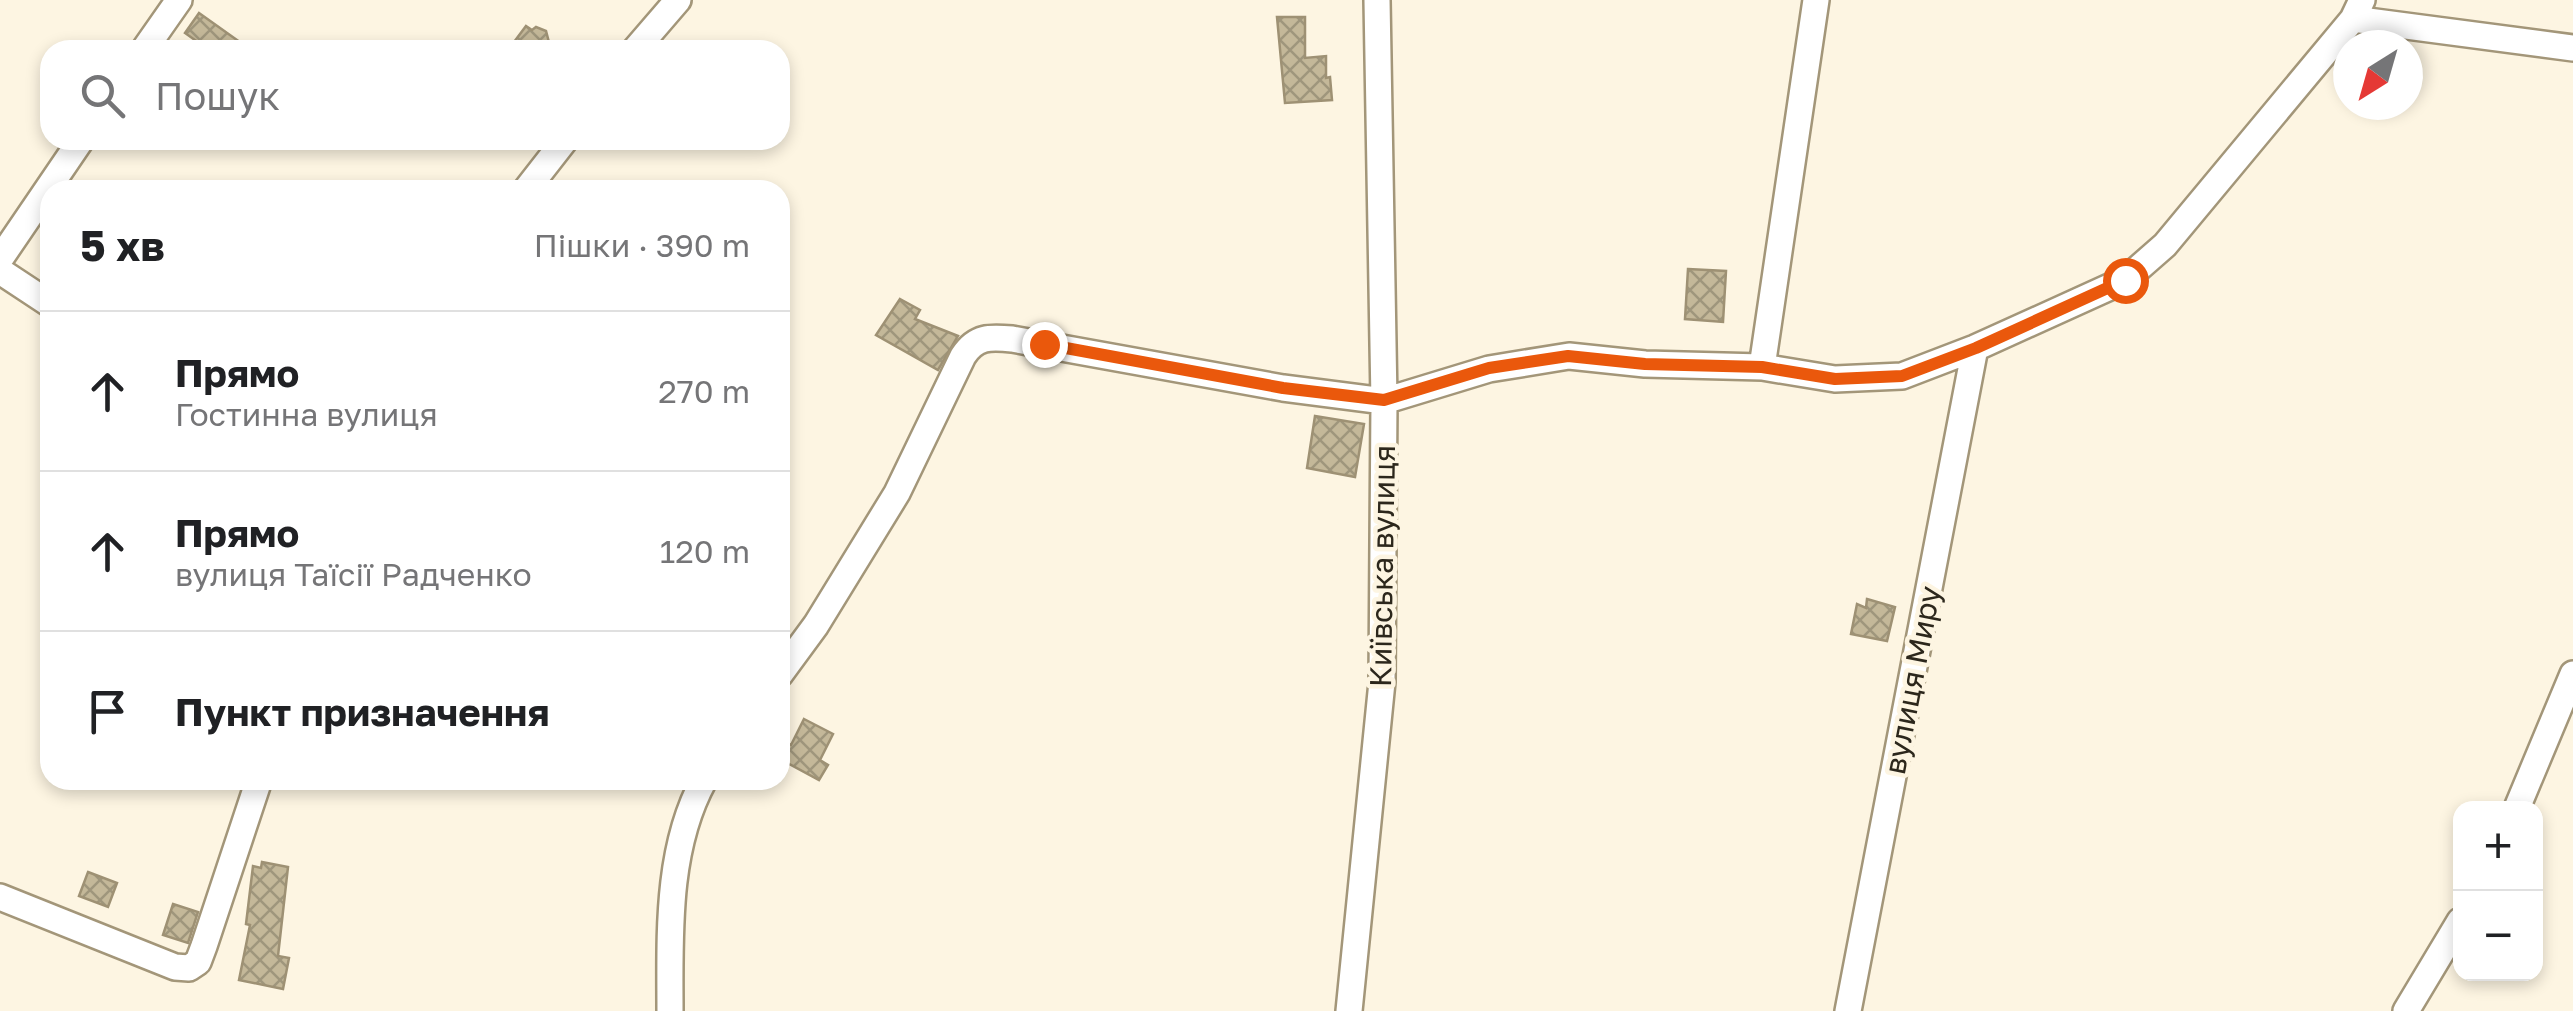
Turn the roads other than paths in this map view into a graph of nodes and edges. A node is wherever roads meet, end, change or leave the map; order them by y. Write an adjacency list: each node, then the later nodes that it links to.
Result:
1 (179, 0): 6 (street)
2 (678, 0): 7 (street)
3 (1377, 0): 19 (street, Київська вулиця)
4 (1816, 0): 18 (street)
5 (2358, 10): 8 (street); 17 (street)
6 (151, 40)
7 (644, 40)
8 (2573, 48)
9 (74, 150): 11 (street)
10 (557, 150): 12 (street)
11 (54, 180)
12 (534, 180)
13 (40, 200): 14 (street)
14 (0, 259)
15 (0, 271): 16 (street)
16 (40, 297)
17 (1976, 348): 18 (street); 29 (street, вулиця Миру)
18 (1762, 367): 19 (street)
19 (1384, 400): 20 (street); 28 (street, Київська вулиця)
20 (790, 652)
21 (2573, 674): 24 (street)
22 (256, 790): 25 (street)
23 (699, 790): 27 (street)
24 (2521, 801)
25 (0, 897)
26 (2453, 933): 30 (street)
27 (670, 1011)
28 (1349, 1011)
29 (1848, 1011)
30 (2406, 1011)

